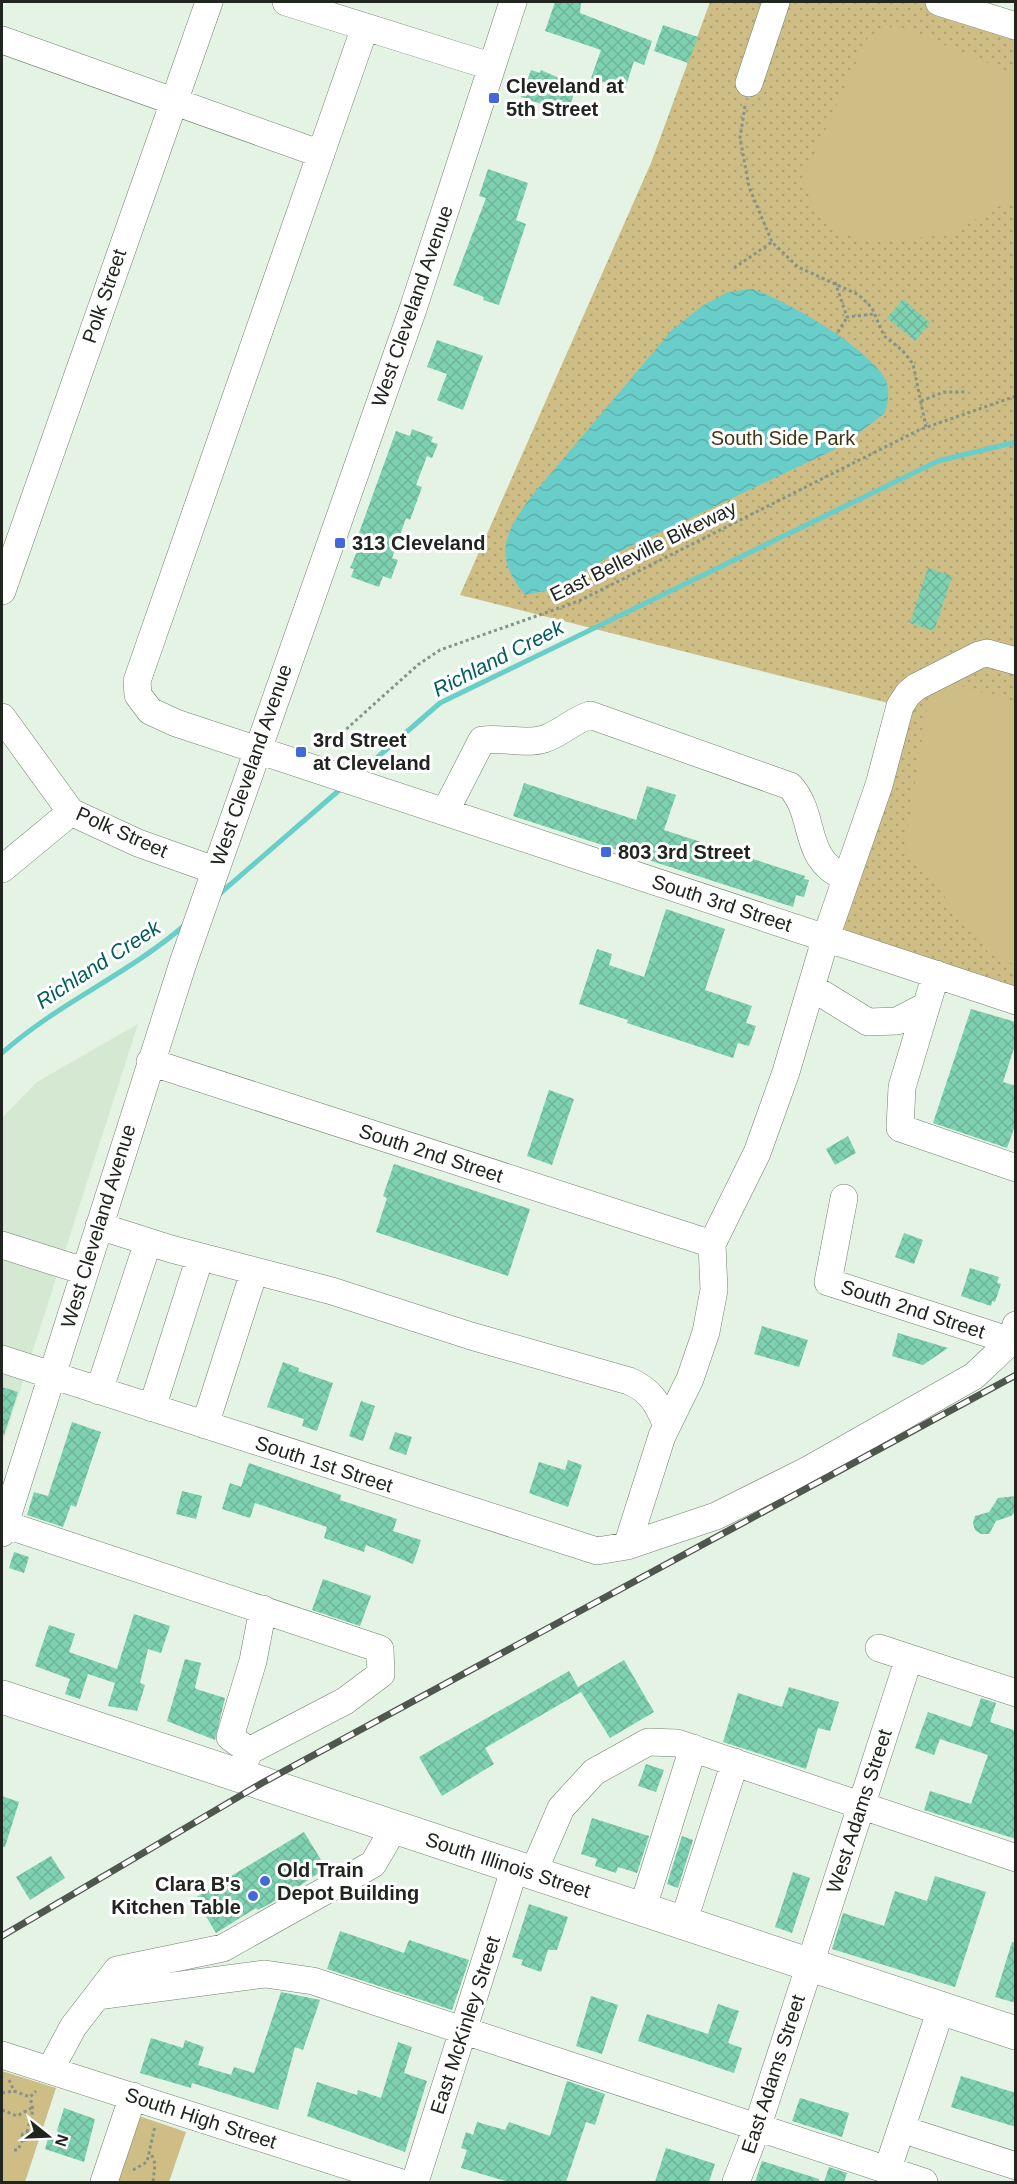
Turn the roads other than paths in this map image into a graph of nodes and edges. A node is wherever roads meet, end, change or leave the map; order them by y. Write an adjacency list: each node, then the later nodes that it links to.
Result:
1 (209, 2): 11 (street, Polk Street)
2 (286, 2): 6 (street)
3 (513, 2): 9 (street, West Cleveland Avenue)
4 (776, 2): 10 (street)
5 (939, 2): 7 (street)
6 (362, 17): 9 (street); 12 (street, South 3rd Street)
7 (1016, 26)
8 (2, 40): 11 (street)
9 (490, 66): 16 (street, West Cleveland Avenue)
10 (749, 83)
11 (173, 102): 12 (street); 13 (street, Polk Street)
12 (321, 154): 16 (street, South 3rd Street)
13 (2, 591)
14 (1016, 662): 21 (street)
15 (2, 717): 17 (street, Polk Street)
16 (256, 751): 18 (street, South 3rd Street); 20 (street, West Cleveland Avenue)
17 (71, 812): 19 (street); 20 (street, Polk Street)
18 (446, 812): 21 (street); 22 (street, South 3rd Street)
19 (2, 869)
20 (213, 874): 27 (street, West Cleveland Avenue)
21 (846, 878): 22 (street)
22 (826, 937): 23 (street, South 3rd Street); 24 (street)
23 (936, 974): 25 (street, South 3rd Street); 26 (street)
24 (811, 987): 26 (street); 32 (street)
25 (1016, 1001)
26 (924, 1007): 28 (street)
27 (150, 1062): 30 (street, West Cleveland Avenue); 32 (street, South 2nd Street)
28 (1016, 1168)
29 (844, 1198): 37 (street, South 2nd Street)
30 (99, 1226): 31 (street); 35 (street, West Cleveland Avenue)
31 (148, 1242): 34 (street); 40 (street)
32 (712, 1244): 43 (street)
33 (2, 1245): 35 (street)
34 (200, 1257): 36 (street); 41 (street)
35 (84, 1271): 39 (street, West Cleveland Avenue)
36 (254, 1272): 42 (street); 43 (street)
37 (1013, 1333): 45 (street)
38 (2, 1359): 39 (street, South 1st Street)
39 (52, 1376): 40 (street, South 1st Street); 44 (street, West Cleveland Avenue)
40 (99, 1391): 41 (street, South 1st Street)
41 (152, 1408): 42 (street, South 1st Street)
42 (205, 1425): 45 (street, South 1st Street)
43 (666, 1426): 45 (street)
44 (3, 1528): 46 (street)
45 (627, 1546)
46 (263, 1609): 53 (street); 53 (street)
47 (879, 1648): 48 (street)
48 (909, 1658): 49 (street); 54 (street, West Adams Street)
49 (1016, 1693)
50 (2, 1697): 53 (main road, South Illinois Street)
51 (693, 1748): 52 (street, East McKinley Street); 57 (street, East McKinley Street); 58 (street)
52 (735, 1762): 54 (street, East McKinley Street); 59 (street)
53 (244, 1764): 55 (main road, South Illinois Street)
54 (861, 1804): 56 (street, East McKinley Street); 60 (street, West Adams Street)
55 (394, 1828): 57 (main road, South Illinois Street); 61 (street)
56 (1016, 1858)
57 (524, 1870): 58 (main road, South Illinois Street); 63 (street, East McKinley Street)
58 (642, 1910): 59 (main road, South Illinois Street)
59 (683, 1923): 60 (main road, South Illinois Street)
60 (809, 1965): 62 (main road, South Illinois Street); 68 (street, East Adams Street)
61 (97, 1996): 63 (street); 66 (street)
62 (941, 2009): 64 (main road, South Illinois Street); 69 (street)
63 (462, 2031): 68 (street); 74 (street, East McKinley Street)
64 (1016, 2033)
65 (4, 2063): 66 (street, South High Street)
66 (45, 2078): 67 (street, South High Street)
67 (133, 2096): 72 (street); 73 (street, South High Street)
68 (757, 2128): 71 (street); 75 (street, East Adams Street)
69 (901, 2129): 70 (street); 71 (street)
70 (1016, 2166)
71 (887, 2170): 76 (street)
72 (114, 2179)
73 (399, 2182)
74 (415, 2182)
75 (736, 2182)
76 (924, 2182)

